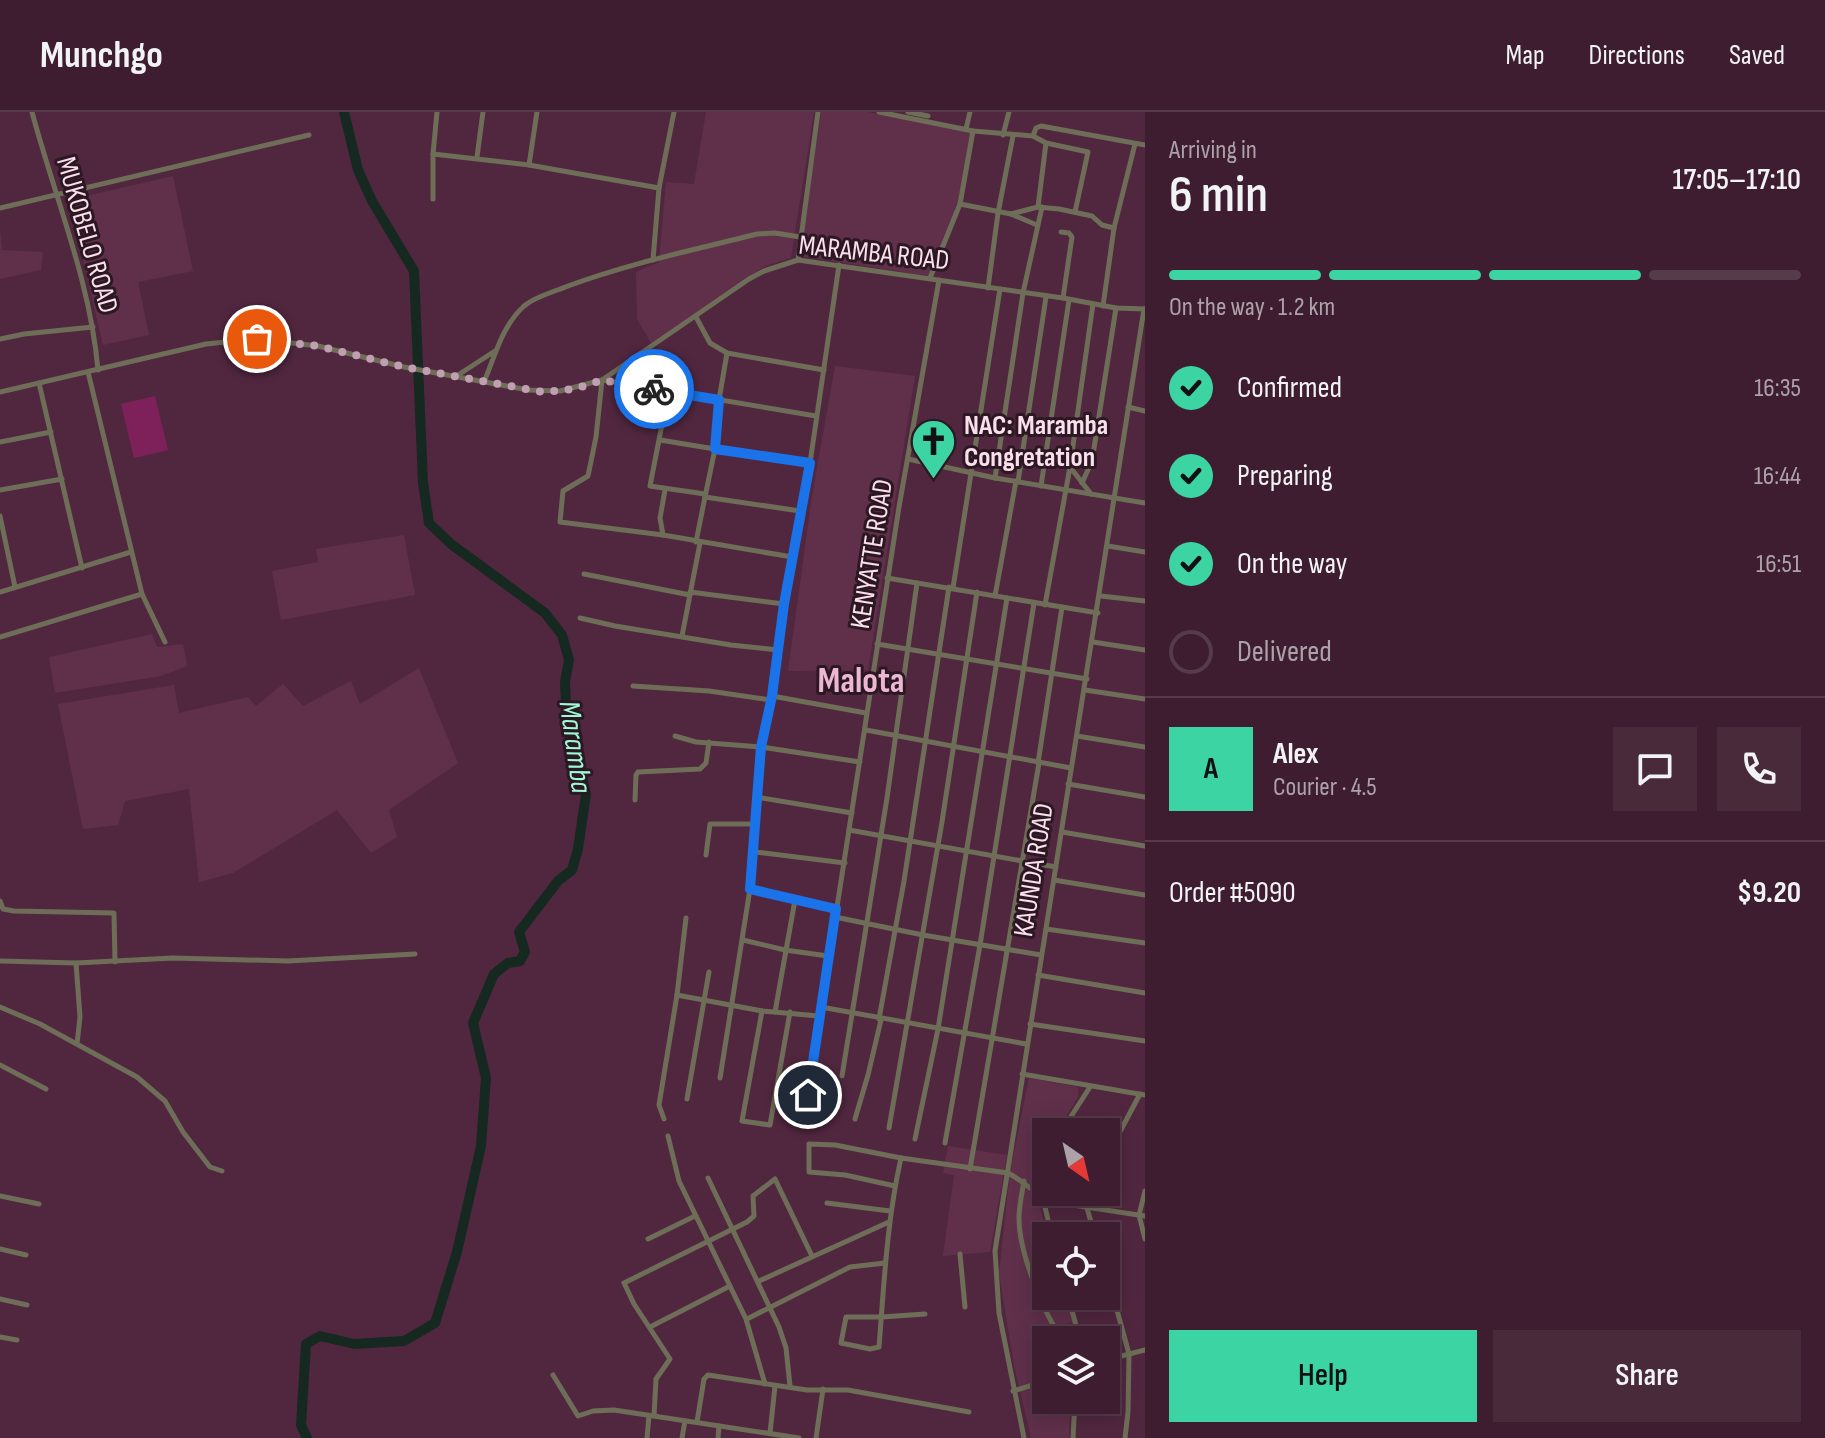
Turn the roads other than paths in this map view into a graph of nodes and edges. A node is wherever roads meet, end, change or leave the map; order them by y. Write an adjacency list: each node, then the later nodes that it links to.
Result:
1 (32, 112): 24 (street, MUKOBELO ROAD)
2 (437, 112): 20 (street)
3 (483, 112): 21 (street)
4 (537, 112): 22 (street)
5 (674, 112): 23 (street)
6 (818, 112): 35 (street)
7 (879, 112): 11 (street)
8 (908, 112): 11 (street)
9 (970, 112): 12 (street)
10 (1009, 112): 14 (street)
11 (928, 117): 12 (street)
12 (970, 130): 14 (street); 26 (street)
13 (309, 135): 24 (street)
14 (1003, 135): 15 (street)
15 (1013, 136): 16 (street); 30 (street)
16 (1033, 136): 17 (street); 18 (street)
17 (1046, 143): 27 (street); 29 (street)
18 (1135, 144): 19 (street); 33 (street)
19 (1145, 145)
20 (433, 154): 21 (street); 25 (street)
21 (477, 157): 22 (street)
22 (529, 165): 23 (street)
23 (659, 188): 36 (street)
24 (56, 195): 28 (street); 51 (street, MUKOBELO ROAD)
25 (433, 199)
26 (960, 204): 30 (street); 39 (street)
27 (1040, 207): 29 (street); 31 (street); 32 (street)
28 (0, 208)
29 (1075, 212): 33 (street)
30 (998, 213): 31 (street); 41 (street)
31 (1011, 214): 32 (street)
32 (1037, 225): 43 (street)
33 (1114, 228): 47 (street)
34 (1061, 232): 45 (street)
35 (800, 237): 36 (street); 37 (street)
36 (653, 260): 53 (street)
37 (798, 260): 38 (street, MARAMBA ROAD); 50 (street, MARAMBA ROAD)
38 (839, 265): 39 (street, MARAMBA ROAD); 58 (street)
39 (930, 279): 40 (street, MARAMBA ROAD)
40 (939, 280): 41 (street, MARAMBA ROAD); 74 (street, KENYATTE ROAD)
41 (988, 288): 42 (street, MARAMBA ROAD)
42 (1000, 289): 43 (street, MARAMBA ROAD); 77 (street)
43 (1023, 293): 44 (street, MARAMBA ROAD); 78 (street)
44 (1046, 297): 45 (street, MARAMBA ROAD); 80 (street)
45 (1066, 299): 46 (street, MARAMBA ROAD); 82 (street)
46 (1093, 304): 47 (street, MARAMBA ROAD); 76 (street)
47 (1103, 306): 48 (street, MARAMBA ROAD)
48 (1116, 308): 49 (street, MARAMBA ROAD); 81 (street)
49 (1145, 309): 55 (street, KAUNDA ROAD)
50 (696, 317): 54 (street); 61 (street, MARAMBA ROAD)
51 (93, 327): 52 (street); 57 (street, MUKOBELO ROAD)
52 (0, 339)
53 (495, 351): 60 (street); 62 (street)
54 (727, 353): 58 (street); 66 (street)
55 (1136, 359): 56 (street); 67 (street, KAUNDA ROAD)
56 (1145, 361)
57 (98, 370): 59 (street, MARAMBA ROAD); 60 (street, MARAMBA ROAD)
58 (824, 370): 69 (street)
59 (88, 372): 63 (street, MARAMBA ROAD); 95 (street)
60 (457, 376): 62 (street, MARAMBA ROAD)
61 (602, 380): 62 (street, MARAMBA ROAD); 64 (street); 92 (street)
62 (484, 382)
63 (39, 383): 65 (street, MARAMBA ROAD); 70 (street)
64 (671, 391): 66 (street); 71 (street)
65 (0, 392)
66 (719, 400): 69 (street); 73 (street)
67 (1128, 407): 68 (street); 88 (street, KAUNDA ROAD)
68 (1145, 411)
69 (816, 416): 75 (street)
70 (51, 432): 72 (street); 79 (street)
71 (660, 440): 73 (street); 84 (street)
72 (0, 442)
73 (715, 449): 75 (street); 87 (street)
74 (908, 459): 77 (street); 100 (street, KENYATTE ROAD)
75 (810, 463): 90 (street)
76 (1070, 467): 81 (street); 85 (street)
77 (971, 473): 78 (street); 103 (street)
78 (995, 478): 80 (street)
79 (62, 479): 83 (street); 98 (street)
80 (1017, 482): 82 (street); 108 (street)
81 (1082, 483): 86 (street)
82 (1041, 486): 85 (street)
83 (0, 490)
84 (665, 490): 87 (street); 92 (street)
85 (1065, 490): 86 (street); 114 (street)
86 (1092, 495): 88 (street)
87 (705, 496): 90 (street); 93 (street)
88 (1116, 497): 89 (street); 94 (street, KAUNDA ROAD)
89 (1145, 503)
90 (800, 511): 97 (street)
91 (0, 516): 102 (street)
92 (663, 535): 93 (street)
93 (698, 542): 97 (street); 106 (street)
94 (1108, 546): 96 (street); 109 (street, KAUNDA ROAD)
95 (131, 552): 98 (street); 107 (street)
96 (1145, 552)
97 (792, 557): 113 (street)
98 (82, 568): 102 (street)
99 (584, 574): 106 (street)
100 (887, 578): 101 (street); 122 (street, KENYATTE ROAD)
101 (917, 583): 103 (street); 124 (street)
102 (15, 587): 104 (street)
103 (951, 587): 105 (street); 126 (street)
104 (0, 592)
105 (977, 592): 108 (street); 127 (street)
106 (690, 593): 113 (street); 118 (street)
107 (142, 594): 119 (street); 120 (street)
108 (995, 596): 110 (street)
109 (1101, 596): 111 (street); 116 (street, KAUNDA ROAD)
110 (1007, 598): 112 (street); 128 (street)
111 (1145, 601)
112 (1034, 603): 114 (street); 129 (street)
113 (784, 604): 123 (street)
114 (1045, 605): 115 (street)
115 (1062, 607): 116 (street); 130 (street)
116 (1098, 613): 121 (street, KAUNDA ROAD)
117 (580, 618): 118 (street)
118 (682, 636): 123 (street)
119 (0, 637)
120 (165, 642)
121 (1093, 642): 125 (street); 131 (street, KAUNDA ROAD)
122 (877, 644): 124 (street); 136 (street, KENYATTE ROAD)
123 (778, 650): 134 (street)
124 (909, 650): 126 (street); 138 (street)
125 (1145, 650)
126 (938, 654): 127 (street); 142 (street)
127 (966, 659): 128 (street); 144 (street)
128 (995, 665): 129 (street); 146 (street)
129 (1023, 669): 130 (street); 147 (street)
130 (1052, 673): 131 (street); 149 (street)
131 (1087, 679): 133 (street, KAUNDA ROAD)
132 (633, 686): 134 (street)
133 (1085, 690): 135 (street); 140 (street, KAUNDA ROAD)
134 (772, 698): 136 (street); 143 (street)
135 (1145, 699)
136 (866, 713): 137 (street, KENYATTE ROAD)
137 (866, 730): 138 (street); 148 (street, KENYATTE ROAD)
138 (896, 735): 142 (street); 159 (street)
139 (675, 736): 141 (street)
140 (1077, 736): 145 (street); 150 (street, KAUNDA ROAD)
141 (709, 742): 143 (street); 154 (street)
142 (924, 742): 144 (street); 160 (street)
143 (761, 747): 148 (street); 152 (street)
144 (952, 747): 146 (street); 161 (street)
145 (1145, 747)
146 (980, 752): 147 (street); 164 (street)
147 (1009, 757): 149 (street); 166 (street)
148 (860, 762): 155 (street, KENYATTE ROAD)
149 (1038, 763): 150 (street); 167 (street)
150 (1071, 768): 151 (street, KAUNDA ROAD)
151 (1068, 784): 153 (street); 158 (street, KAUNDA ROAD)
152 (756, 797): 155 (street); 156 (street)
153 (1145, 797)
154 (635, 800)
155 (852, 813): 157 (street, KENYATTE ROAD)
156 (754, 824): 163 (street); 165 (street)
157 (849, 830): 159 (street); 168 (street, KENYATTE ROAD)
158 (1062, 832): 162 (street); 169 (street, KAUNDA ROAD)
159 (881, 835): 160 (street); 178 (street)
160 (910, 840): 161 (street); 179 (street)
161 (938, 846): 164 (street); 181 (street)
162 (1145, 846)
163 (754, 852): 168 (street); 171 (street)
164 (965, 852): 166 (street); 182 (street)
165 (706, 855)
166 (994, 857): 167 (street); 185 (street)
167 (1022, 861): 169 (street); 187 (street)
168 (845, 863): 175 (street, KENYATTE ROAD)
169 (1056, 867): 170 (street, KAUNDA ROAD)
170 (1054, 880): 172 (street); 180 (street, KAUNDA ROAD)
171 (750, 889): 173 (street); 183 (street)
172 (1145, 895)
173 (795, 900): 175 (street); 186 (street)
174 (0, 901): 192 (street)
175 (836, 909): 176 (street, KENYATTE ROAD)
176 (835, 917): 178 (street); 190 (street, KENYATTE ROAD)
177 (686, 918): 197 (street)
178 (868, 923): 179 (street); 205 (street)
179 (895, 929): 181 (street); 207 (street)
180 (1046, 929): 184 (street); 189 (street, KAUNDA ROAD)
181 (923, 935): 182 (street); 208 (street)
182 (950, 939): 185 (street); 210 (street)
183 (743, 940): 186 (street); 199 (street)
184 (1145, 943)
185 (980, 945): 187 (street); 211 (street)
186 (785, 950): 190 (street); 203 (street)
187 (1008, 950): 189 (street); 212 (street)
188 (415, 954): 192 (street)
189 (1041, 955): 195 (street, KAUNDA ROAD)
190 (828, 956): 201 (street, KENYATTE ROAD)
191 (0, 961): 193 (street)
192 (115, 962): 193 (street)
193 (76, 963): 214 (street)
194 (709, 972): 198 (street)
195 (1038, 975): 196 (street); 209 (street, KAUNDA ROAD)
196 (1145, 993)
197 (677, 995): 198 (street); 225 (street)
198 (705, 1000): 199 (street); 223 (street)
199 (732, 1005): 202 (street); 219 (street)
200 (0, 1007): 214 (street)
201 (821, 1007): 205 (street); 206 (street, KENYATTE ROAD)
202 (762, 1011): 203 (street); 204 (street)
203 (775, 1012): 204 (street)
204 (790, 1012): 206 (street)
205 (852, 1013): 207 (street); 218 (street)
206 (819, 1016): 227 (street, KENYATTE ROAD)
207 (880, 1019): 208 (street); 226 (street)
208 (908, 1023): 210 (street); 228 (street)
209 (1030, 1024): 213 (street); 215 (street, KAUNDA ROAD)
210 (938, 1029): 211 (street); 231 (street)
211 (965, 1034): 212 (street); 232 (street)
212 (993, 1039): 215 (street); 234 (street)
213 (1145, 1041)
214 (77, 1044): 235 (street)
215 (1026, 1044): 217 (street, KAUNDA ROAD)
216 (0, 1065): 221 (street)
217 (1022, 1074): 220 (street); 236 (street, KAUNDA ROAD)
218 (842, 1076)
219 (720, 1078)
220 (1090, 1087): 222 (street); 224 (street)
221 (46, 1089)
222 (1143, 1094): 229 (street)
223 (687, 1099)
224 (1070, 1118)
225 (664, 1119)
226 (855, 1119)
227 (804, 1120)
228 (889, 1128)
229 (1120, 1134)
230 (668, 1136): 249 (street)
231 (915, 1139)
232 (945, 1143)
233 (901, 1158): 234 (street); 239 (street); 239 (street)
234 (970, 1169): 236 (street)
235 (222, 1171)
236 (1008, 1173): 238 (street); 284 (street, KAUNDA ROAD)
237 (708, 1178): 252 (street)
238 (1024, 1181): 240 (street); 271 (street)
239 (895, 1186): 247 (street)
240 (1032, 1188)
241 (1145, 1191): 248 (street)
242 (0, 1196): 244 (street)
243 (827, 1203): 247 (street)
244 (39, 1204)
245 (1077, 1206): 246 (street)
246 (1087, 1208): 248 (street); 251 (street)
247 (890, 1211): 250 (street)
248 (1142, 1215): 254 (street)
249 (695, 1216): 253 (street); 255 (street)
250 (889, 1222): 259 (street); 260 (street)
251 (1091, 1222)
252 (733, 1229): 255 (street); 259 (street); 261 (street)
253 (648, 1239)
254 (1145, 1239)
255 (708, 1241): 262 (street); 272 (street)
256 (0, 1249): 258 (street)
257 (960, 1254): 266 (street)
258 (26, 1255)
259 (812, 1256): 261 (street)
260 (885, 1263): 265 (street); 269 (street)
261 (759, 1281): 265 (street)
262 (730, 1286): 270 (street); 272 (street)
263 (0, 1299): 264 (street)
264 (27, 1305)
265 (771, 1307): 270 (street); 282 (street)
266 (965, 1307)
267 (1117, 1310): 276 (street)
268 (925, 1314): 269 (street)
269 (882, 1317): 269 (street)
270 (746, 1319): 279 (street)
271 (1053, 1326)
272 (650, 1327): 287 (street)
273 (0, 1337): 274 (street)
274 (17, 1340)
275 (1145, 1350): 276 (street)
276 (1129, 1354): 277 (street); 302 (street)
277 (1120, 1356)
278 (553, 1375): 287 (street)
279 (765, 1384): 281 (street); 289 (street)
280 (1032, 1385): 284 (street)
281 (775, 1386): 282 (street); 292 (street)
282 (790, 1386): 283 (street)
283 (823, 1389): 285 (street); 299 (street)
284 (1013, 1391): 300 (street, KAUNDA ROAD)
285 (969, 1412)
286 (1074, 1414): 301 (street)
287 (652, 1416): 288 (street); 294 (street)
288 (685, 1421): 289 (street); 295 (street)
289 (697, 1422): 290 (street)
290 (719, 1426): 291 (street); 296 (street)
291 (752, 1430): 292 (street); 297 (street)
292 (770, 1433): 293 (street)
293 (788, 1437): 298 (street)
294 (647, 1438)
295 (682, 1438)
296 (718, 1438)
297 (751, 1438)
298 (799, 1438)
299 (816, 1438)
300 (1024, 1438)
301 (1073, 1438)
302 (1125, 1438)

